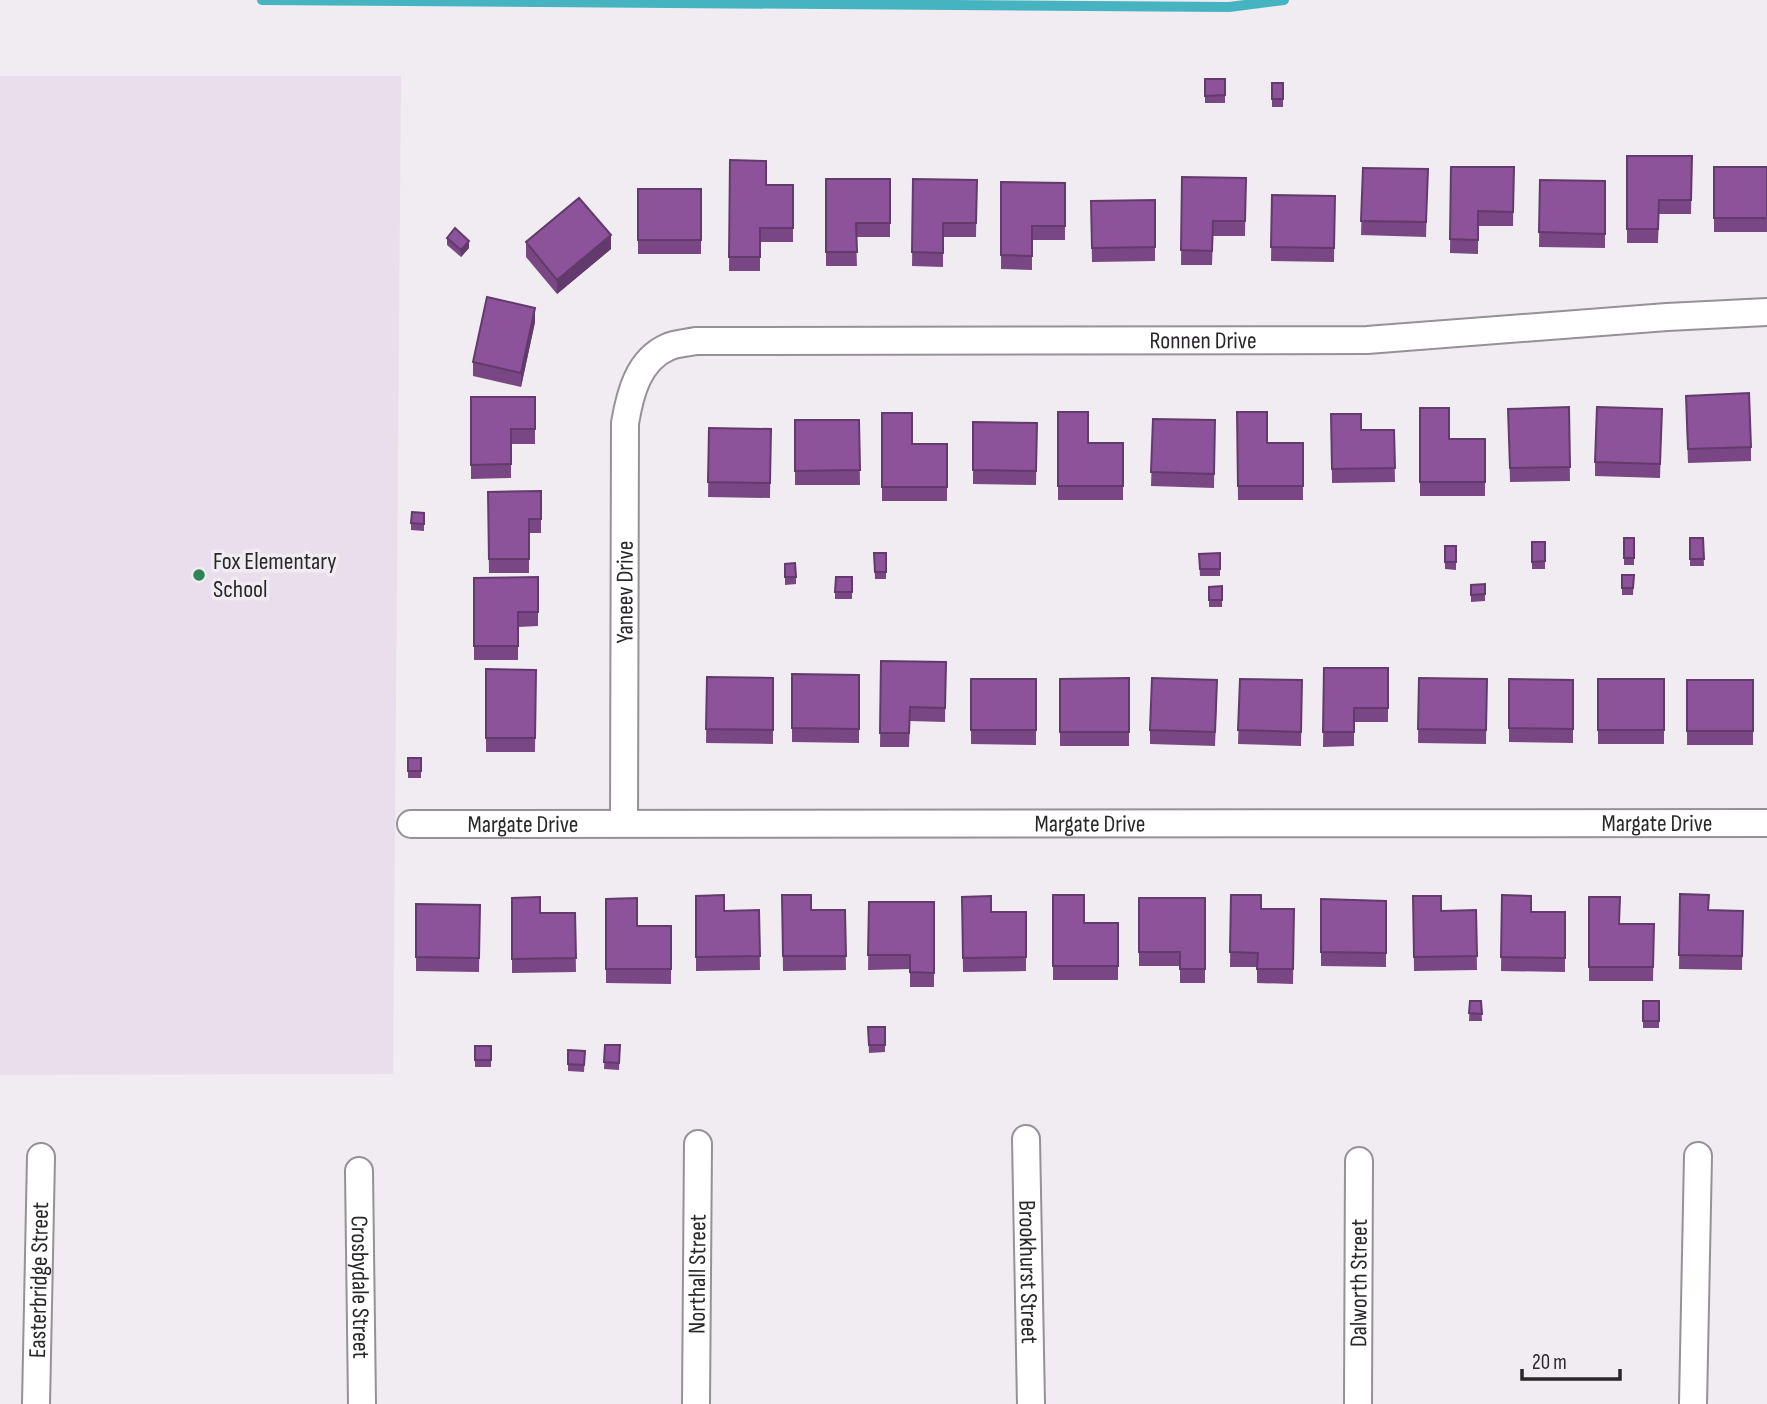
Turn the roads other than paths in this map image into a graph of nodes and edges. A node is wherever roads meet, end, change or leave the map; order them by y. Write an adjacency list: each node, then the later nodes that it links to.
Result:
1 (1767, 312): 2 (street, Ronnen Drive)
2 (645, 364): 3 (street, Yaneev Drive)
3 (624, 823): 4 (street, Margate Drive); 5 (street, Margate Drive)
4 (1767, 823)
5 (411, 824)
6 (1026, 1139): 15 (street, Brookhurst Street)
7 (698, 1144): 14 (street, Northall Street)
8 (1698, 1156): 17 (street)
9 (41, 1157): 12 (street, Easterbridge Street)
10 (1359, 1161): 16 (street, Dalworth Street)
11 (359, 1171): 13 (street, Crosbydale Street)
12 (36, 1404)
13 (362, 1404)
14 (696, 1404)
15 (1031, 1404)
16 (1358, 1404)
17 (1693, 1404)

